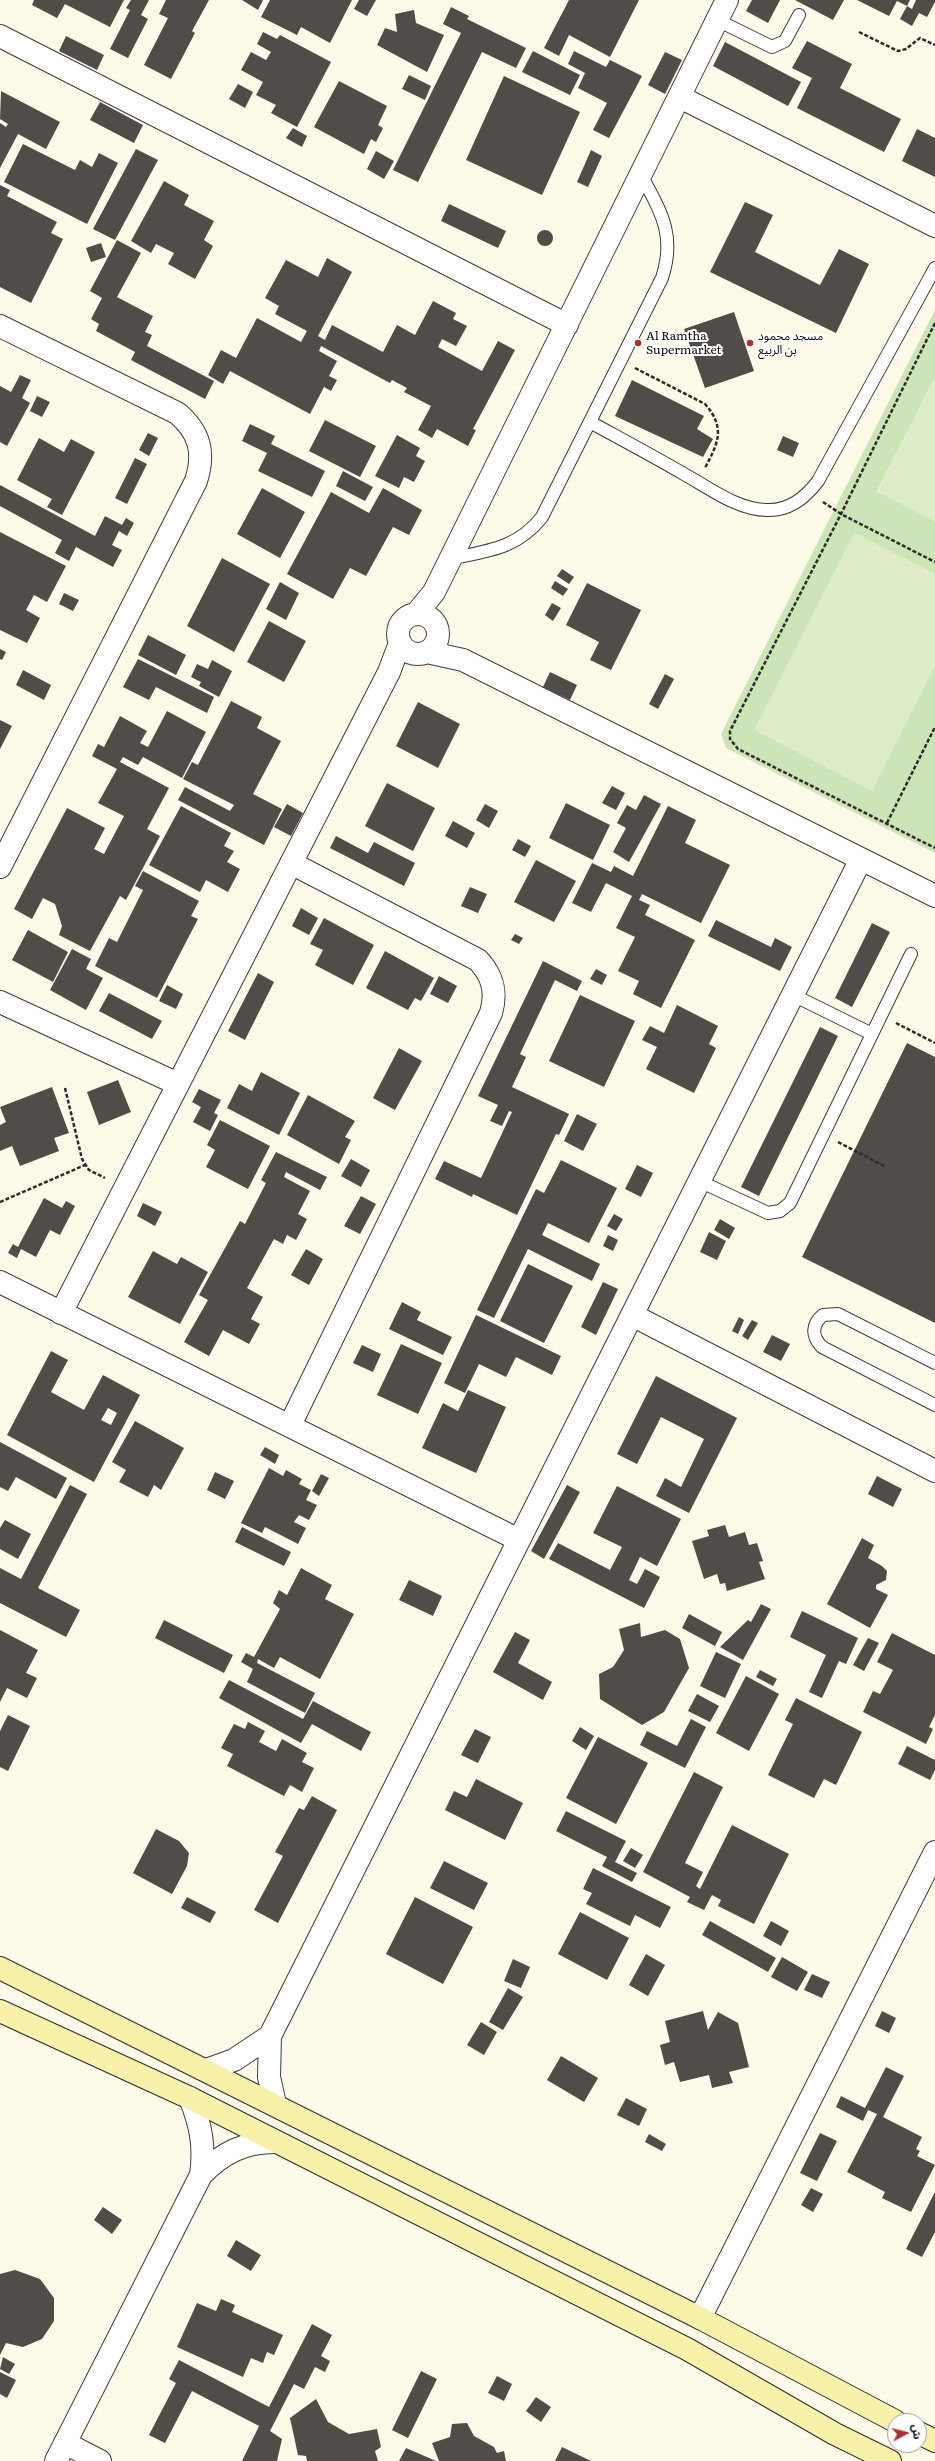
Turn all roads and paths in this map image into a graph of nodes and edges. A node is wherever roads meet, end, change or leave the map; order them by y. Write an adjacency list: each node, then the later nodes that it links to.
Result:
1 (727, 0): 3 (street)
2 (800, 15): 3 (lane)
3 (717, 20): 7 (street)
4 (858, 32): 6 (path)
5 (0, 36): 12 (street)
6 (935, 45)
7 (680, 97): 8 (street); 9 (street)
8 (641, 175): 12 (street); 14 (lane)
9 (935, 226)
10 (935, 268): 17 (lane)
11 (935, 323): 18 (path)
12 (567, 324): 19 (street)
13 (0, 326): 27 (street)
14 (620, 361): 15 (lane); 16 (path)
15 (590, 422): 16 (lane); 19 (lane)
16 (697, 481): 17 (lane)
17 (809, 493): 18 (path)
18 (841, 514): 20 (path); 23 (path)
19 (449, 559): 21 (street)
20 (935, 562)
21 (421, 636): 25 (street); 26 (street)
22 (935, 727): 23 (path)
23 (887, 823): 24 (path)
24 (935, 848)
25 (861, 859): 28 (street); 30 (street)
26 (291, 863): 35 (street); 48 (street)
27 (0, 867)
28 (935, 896)
29 (911, 954): 32 (lane)
30 (793, 995): 33 (lane); 40 (street)
31 (0, 1002): 35 (street)
32 (881, 1015): 33 (lane); 34 (path)
33 (872, 1034): 37 (lane)
34 (935, 1043)
35 (178, 1084): 41 (street)
36 (65, 1088): 38 (path)
37 (823, 1134): 39 (path); 40 (lane)
38 (84, 1165): 41 (path); 42 (path)
39 (884, 1166)
40 (699, 1181): 45 (street)
41 (126, 1188): 44 (street)
42 (0, 1202)
43 (0, 1282): 44 (street)
44 (61, 1313): 48 (street)
45 (632, 1315): 49 (street); 50 (street)
46 (935, 1363): 47 (lane)
47 (935, 1405)
48 (290, 1425): 50 (street)
49 (935, 1471)
50 (519, 1540): 54 (street)
51 (935, 1852): 60 (street)
52 (0, 1968): 55 (main road)
53 (0, 2011): 56 (main road)
54 (270, 2036): 55 (street); 57 (street)
55 (206, 2070): 57 (main road)
56 (190, 2098): 58 (main road); 59 (street)
57 (275, 2104): 60 (main road)
58 (275, 2142): 59 (street); 64 (main road)
59 (201, 2175): 62 (street)
60 (700, 2318): 61 (main road)
61 (887, 2417)
62 (61, 2452): 63 (street)
63 (100, 2461)
64 (890, 2461)

